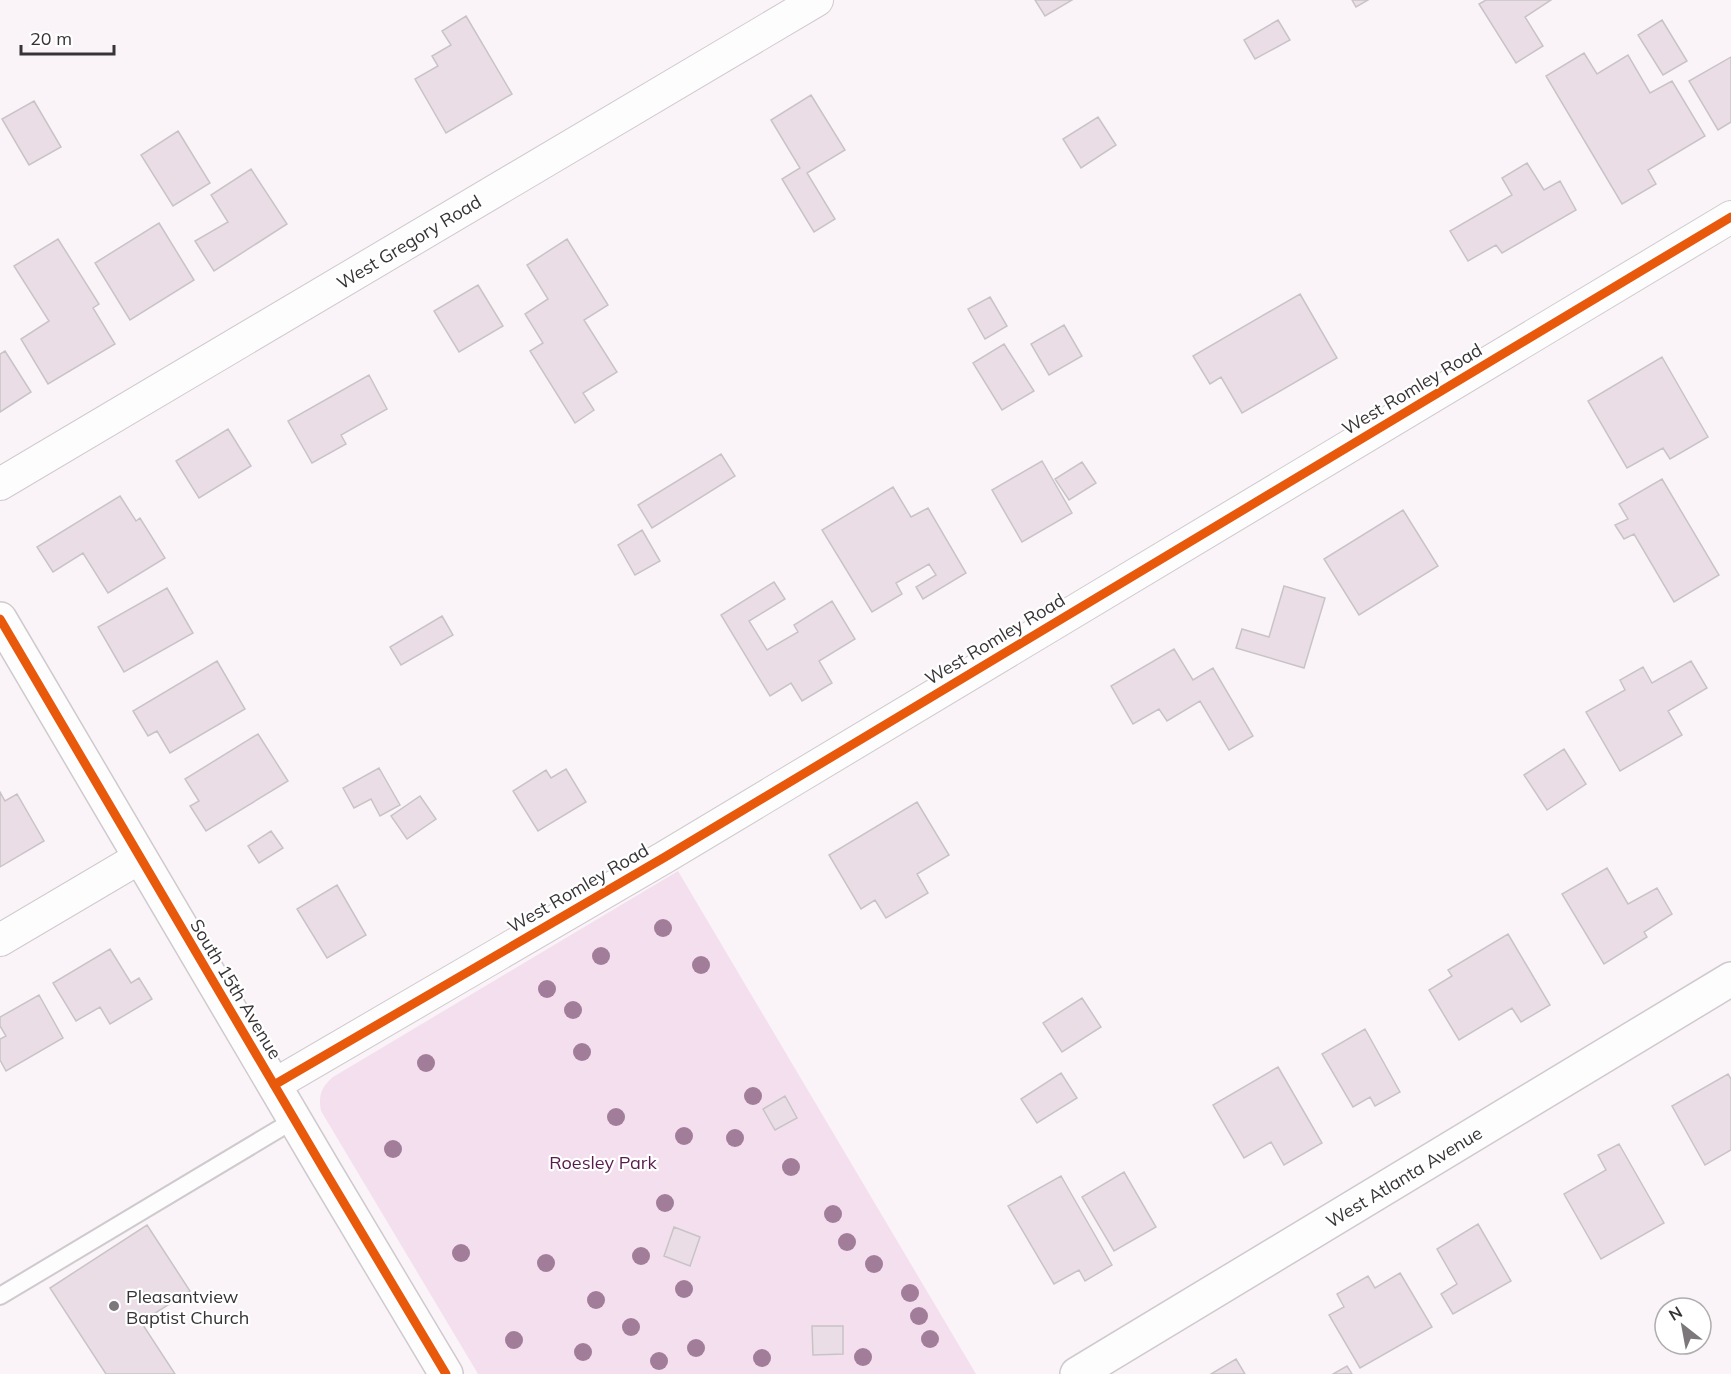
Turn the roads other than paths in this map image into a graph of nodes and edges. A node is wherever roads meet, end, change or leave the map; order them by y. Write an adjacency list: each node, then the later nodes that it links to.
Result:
1 (817, 0): 3 (street, West Gregory Road)
2 (1731, 217): 8 (street, West Romley Road)
3 (0, 484)
4 (0, 619): 5 (street, South 15th Avenue)
5 (139, 858): 6 (street); 8 (street, South 15th Avenue)
6 (0, 940)
7 (1731, 979): 12 (street, West Atlanta Avenue)
8 (274, 1085): 9 (street, South 15th Avenue)
9 (294, 1120): 10 (lane); 11 (street, South 15th Avenue)
10 (0, 1296)
11 (446, 1374)
12 (1077, 1374)

